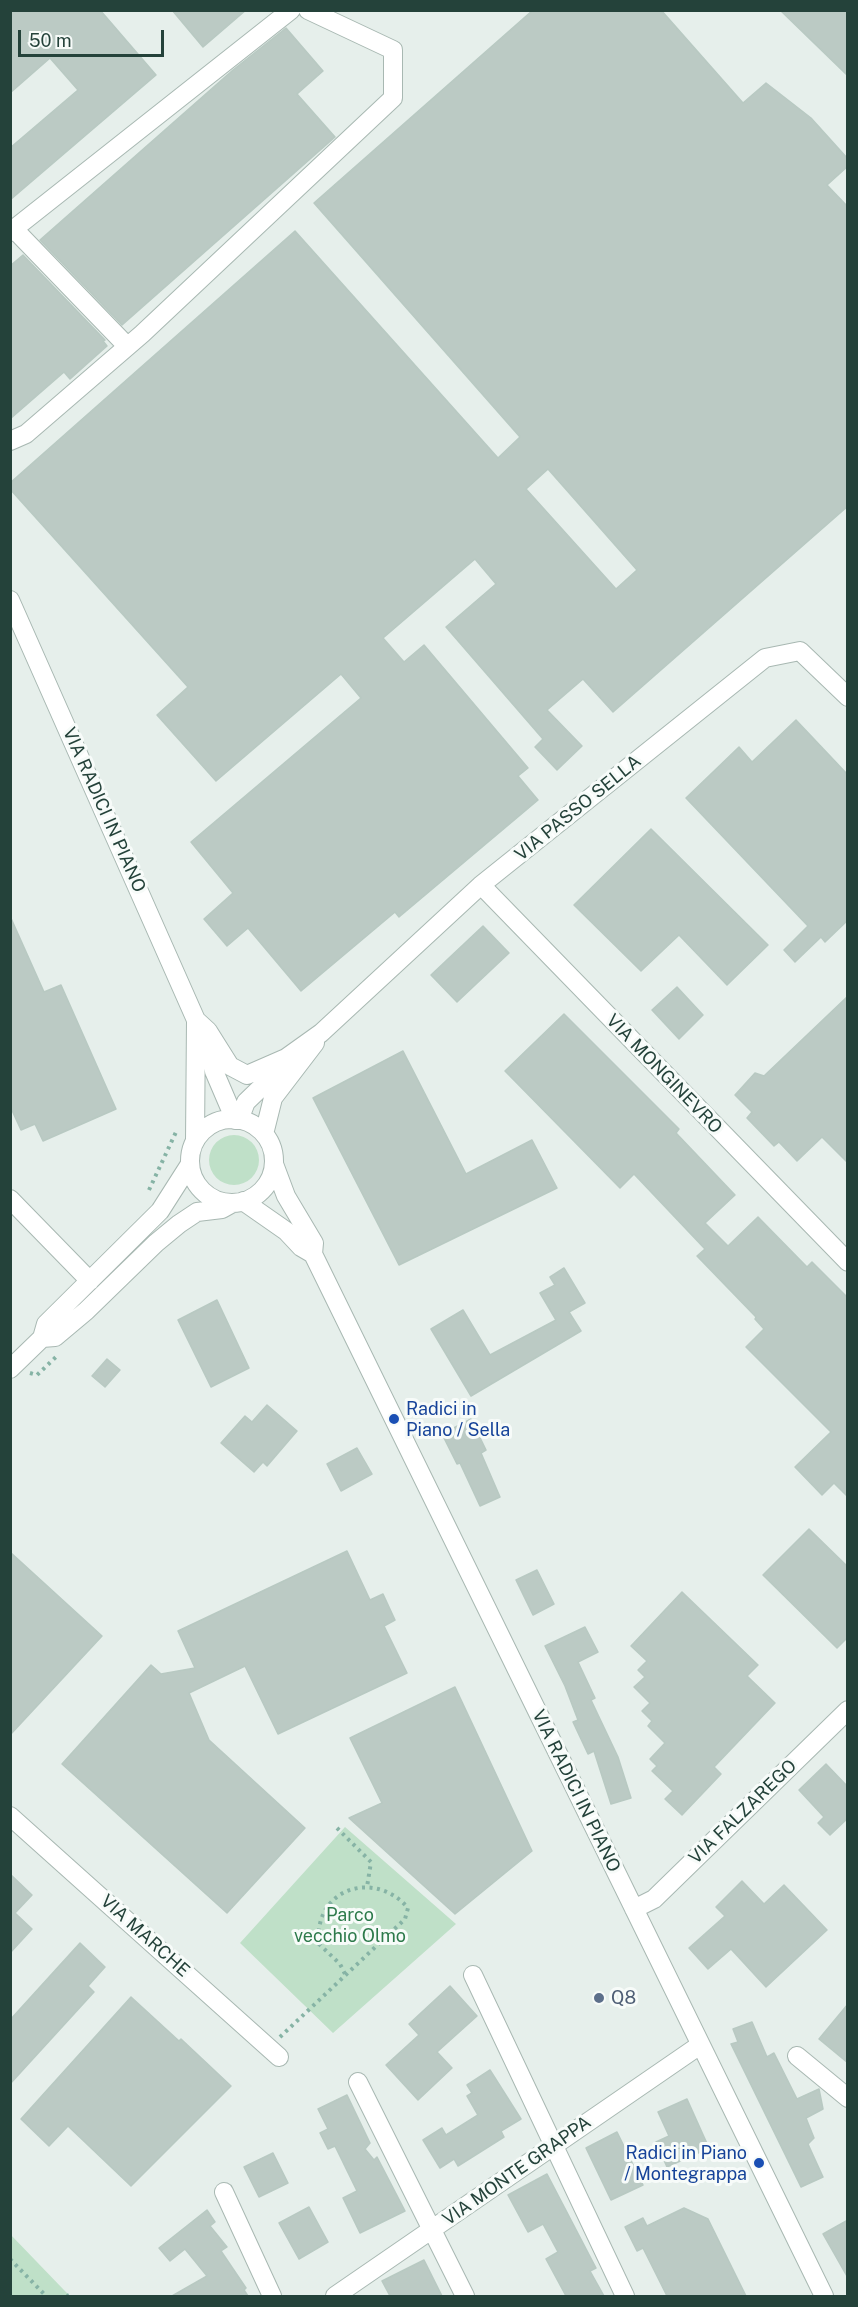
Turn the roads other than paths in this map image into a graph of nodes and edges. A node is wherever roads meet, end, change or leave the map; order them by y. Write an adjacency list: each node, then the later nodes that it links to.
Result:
1 (291, 10): 3 (street)
2 (308, 10): 4 (street)
3 (12, 230): 4 (street)
4 (127, 346): 5 (street)
5 (10, 441)
6 (10, 600): 9 (street, VIA RADICI IN PIANO)
7 (848, 697): 8 (street, VIA PASSO SELLA)
8 (481, 885): 10 (street, VIA PASSO SELLA); 20 (street, VIA MONGINEVRO)
9 (202, 1026): 11 (street, VIA PASSO SELLA); 12 (street); 14 (street)
10 (321, 1033): 11 (street, VIA PASSO SELLA); 13 (street, VIA PASSO SELLA)
11 (286, 1058): 12 (street, VIA PASSO SELLA)
12 (237, 1120): 13 (street); 14 (street)
13 (264, 1134): 16 (street)
14 (195, 1141): 15 (street)
15 (190, 1164): 18 (street); 21 (street)
16 (274, 1164): 18 (street); 19 (street, VIA RADICI IN PIANO)
17 (10, 1199): 21 (street)
18 (238, 1202): 19 (street); 22 (street)
19 (313, 1254): 26 (street, VIA RADICI IN PIANO)
20 (848, 1262)
21 (90, 1281): 22 (street)
22 (42, 1338): 23 (street)
23 (10, 1369)
24 (848, 1710): 26 (street, VIA FALZAREGO)
25 (10, 1816): 29 (street, VIA MARCHE)
26 (634, 1909): 28 (street, VIA RADICI IN PIANO)
27 (473, 1975): 33 (street)
28 (700, 2045): 33 (street, VIA MONTE GRAPPA); 40 (street, VIA RADICI IN PIANO)
29 (274, 2052)
30 (797, 2056): 32 (street)
31 (358, 2082): 35 (street)
32 (848, 2098)
33 (552, 2146): 35 (street, VIA MONTE GRAPPA); 39 (street)
34 (224, 2192): 36 (street)
35 (433, 2229): 37 (street, VIA MONTE GRAPPA); 38 (street)
36 (272, 2296)
37 (335, 2296)
38 (465, 2296)
39 (625, 2296)
40 (824, 2296)

